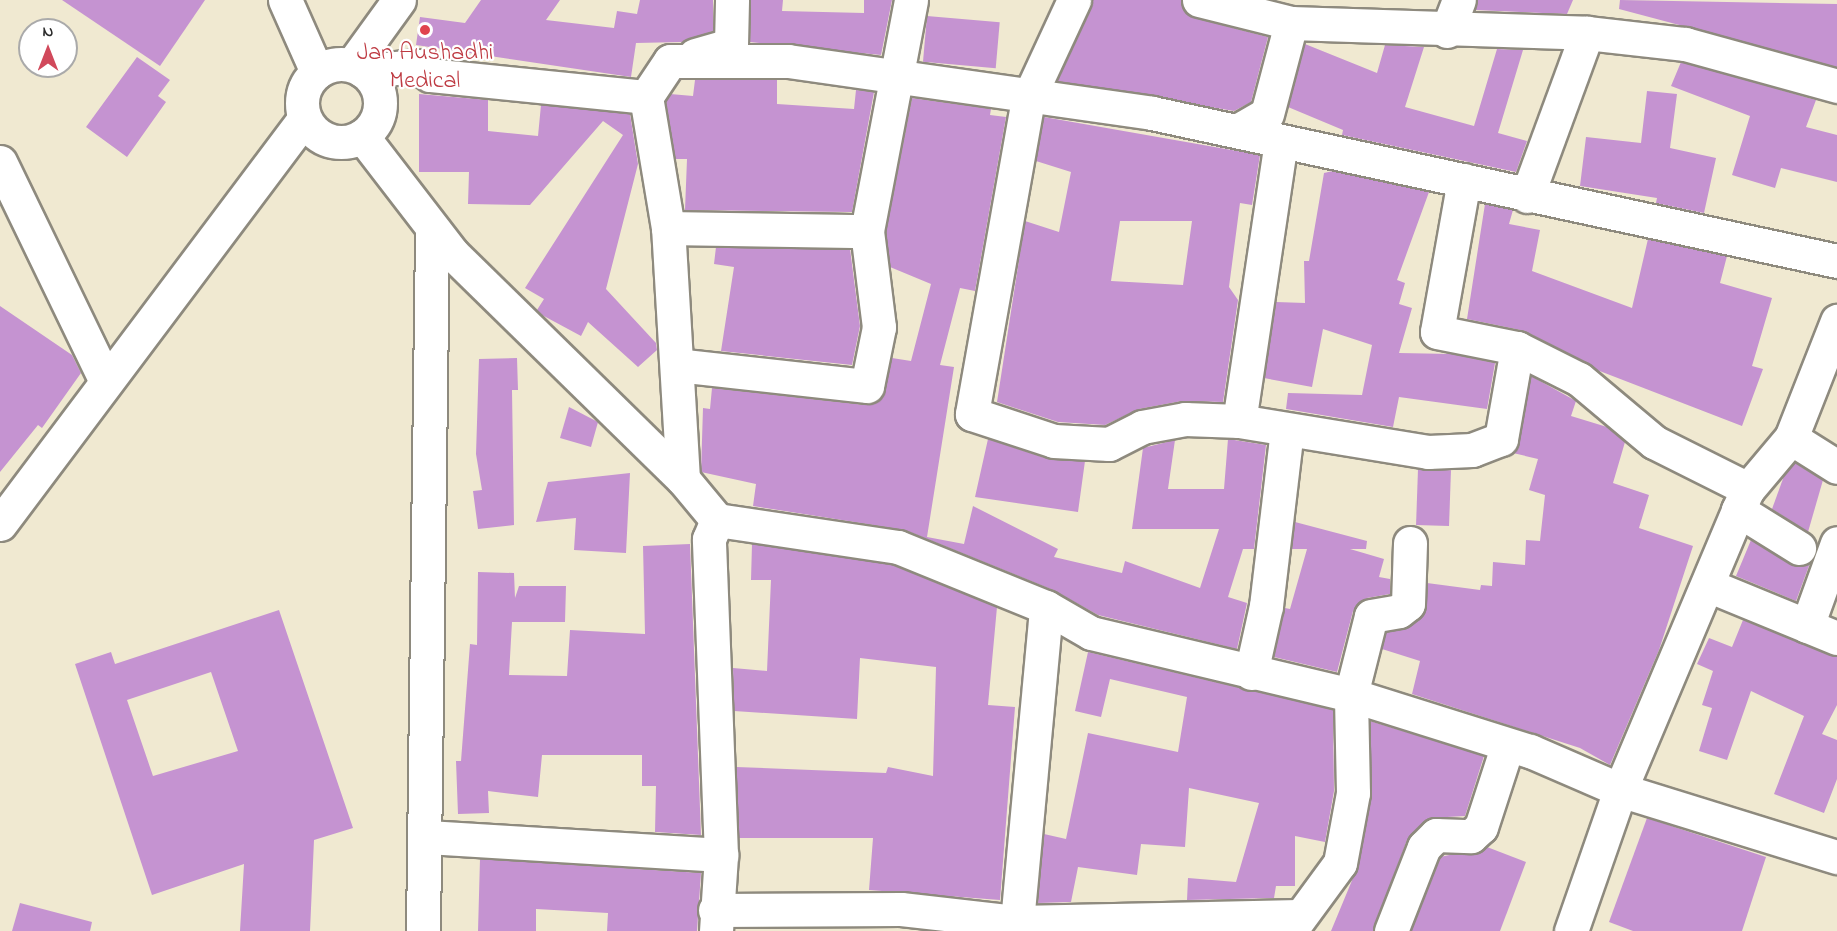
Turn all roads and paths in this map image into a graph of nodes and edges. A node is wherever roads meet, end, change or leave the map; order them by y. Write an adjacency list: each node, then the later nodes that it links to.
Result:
1 (285, 0): 13 (street)
2 (399, 0): 12 (street)
3 (732, 0): 11 (street)
4 (911, 0): 14 (street)
5 (1074, 0): 17 (street)
6 (1199, 0): 8 (street)
7 (1459, 0): 9 (street)
8 (1291, 23): 9 (street); 19 (street)
9 (1447, 31): 10 (street)
10 (1587, 33): 15 (street); 24 (street)
11 (670, 61): 14 (street); 16 (street)
12 (357, 68): 13 (street); 16 (street); 20 (street)
13 (316, 72): 18 (street)
14 (894, 79): 17 (street); 27 (street)
15 (1837, 86)
16 (646, 97): 25 (street)
17 (1028, 99): 19 (street); 33 (street)
18 (304, 119): 20 (street); 32 (street)
19 (1237, 131): 21 (street)
20 (362, 136): 26 (street)
21 (1281, 141): 23 (street); 33 (street)
22 (0, 162): 32 (street)
23 (1464, 180): 24 (street); 30 (street)
24 (1527, 196): 28 (street)
25 (668, 228): 27 (street); 31 (street)
26 (432, 231): 37 (street); 52 (street)
27 (867, 231): 31 (street)
28 (1837, 261)
29 (1837, 321): 35 (street)
30 (1517, 348): 34 (street); 38 (street)
31 (678, 364): 37 (street)
32 (106, 381): 40 (street)
33 (1239, 421): 34 (street)
34 (1287, 432): 48 (street)
35 (1791, 438): 36 (street); 38 (street)
36 (1837, 467)
37 (683, 479): 39 (street)
38 (1743, 500): 43 (street); 44 (street)
39 (717, 520): 45 (street); 53 (street)
40 (0, 524)
41 (1410, 543): 49 (street)
42 (1837, 543): 46 (street)
43 (1800, 548)
44 (1710, 586): 46 (street); 51 (street)
45 (1046, 607): 48 (street); 56 (street)
46 (1807, 626): 47 (street)
47 (1837, 638)
48 (1251, 673): 49 (street)
49 (1351, 695): 50 (street); 57 (street)
50 (1507, 747): 51 (street); 59 (street)
51 (1620, 790): 54 (street); 60 (street)
52 (427, 837): 53 (street); 58 (street)
53 (721, 855): 55 (street)
54 (1837, 857)
55 (715, 921): 56 (street)
56 (1017, 922): 57 (street)
57 (1295, 923)
58 (423, 931)
59 (1391, 931)
60 (1570, 931)

